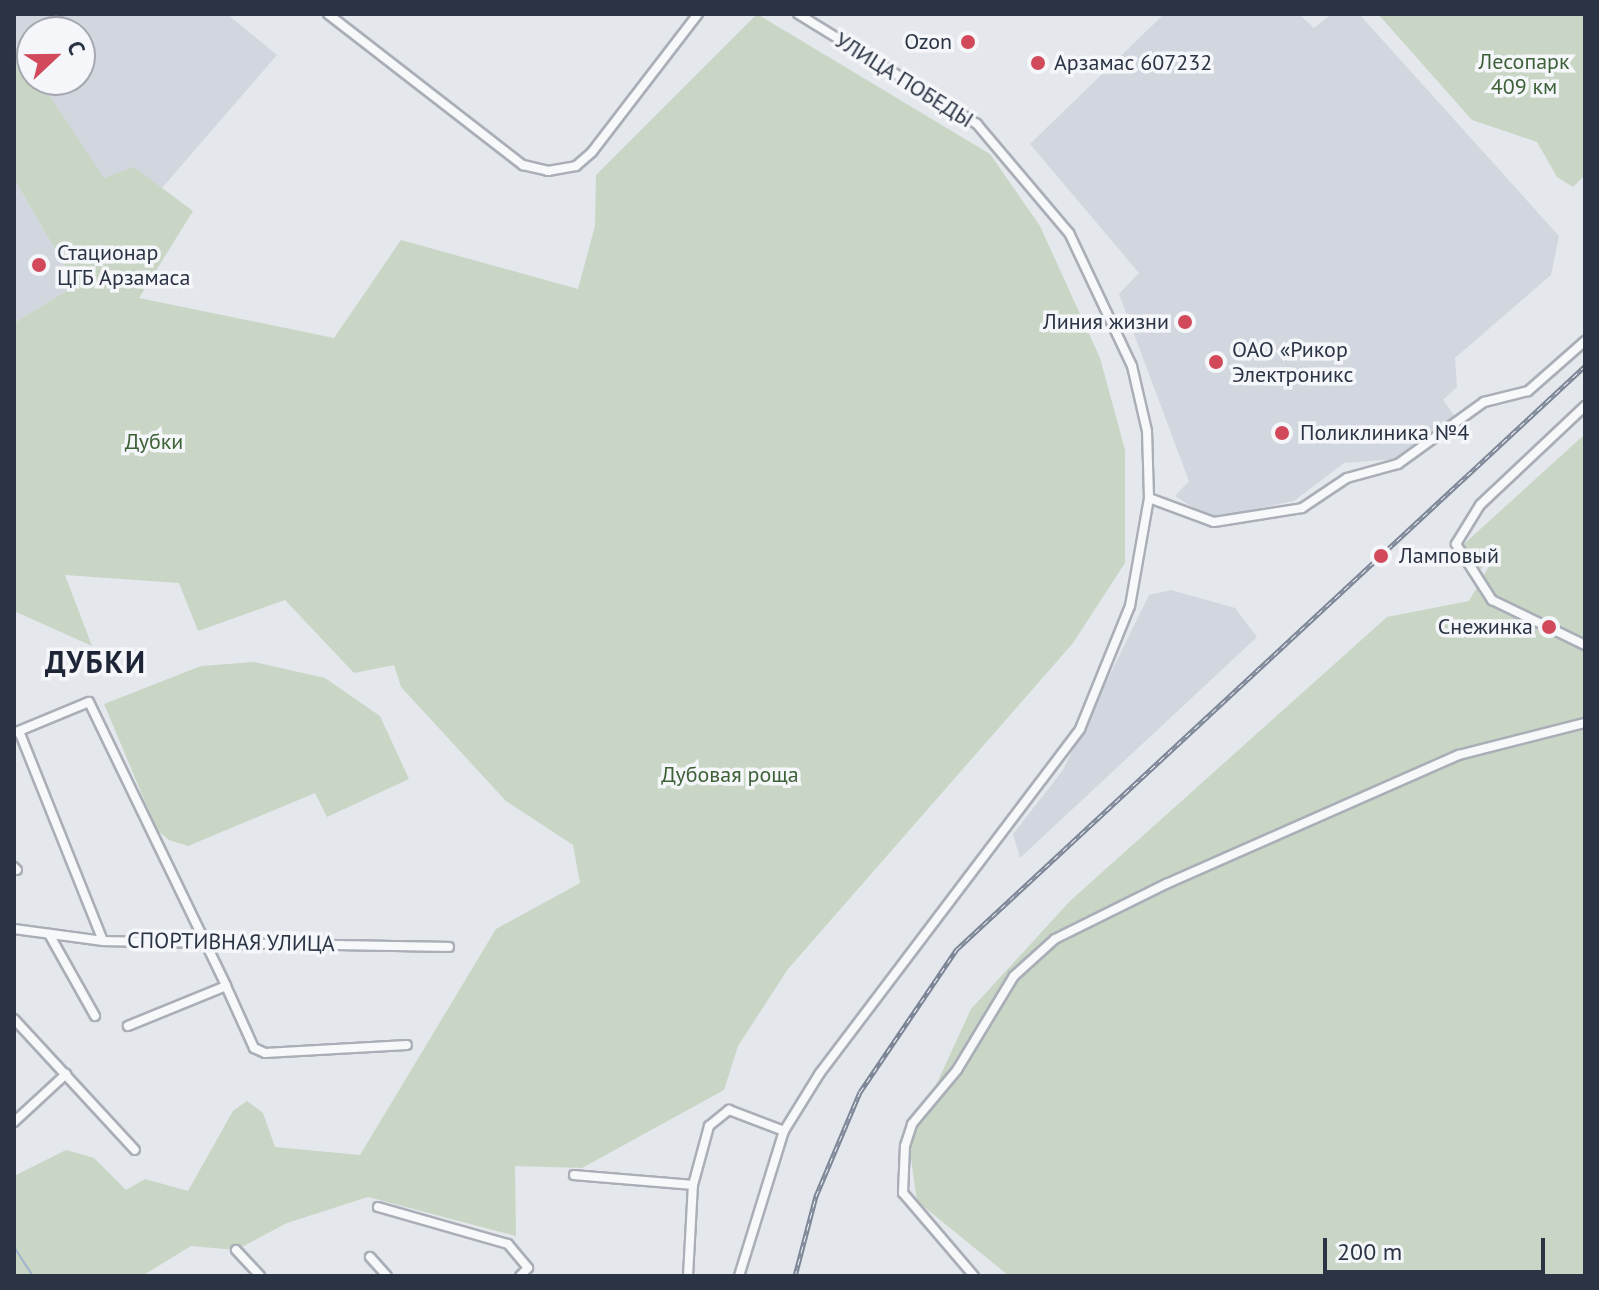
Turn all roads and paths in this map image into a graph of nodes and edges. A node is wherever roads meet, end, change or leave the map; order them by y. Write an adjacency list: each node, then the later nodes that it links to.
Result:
1 (328, 14): 2 (street)
2 (698, 14)
3 (798, 14): 6 (street, УЛИЦА ПОБЕДЫ)
4 (1585, 341): 6 (street)
5 (1585, 406): 7 (street)
6 (1149, 498): 22 (street, УЛИЦА ПОБЕДЫ)
7 (1585, 645)
8 (1585, 723): 34 (street)
9 (16, 732): 12 (street); 13 (street)
10 (14, 929): 11 (street, СПОРТИВНАЯ УЛИЦА)
11 (49, 934): 13 (street, СПОРТИВНАЯ УЛИЦА); 16 (street)
12 (206, 940): 13 (street, СПОРТИВНАЯ УЛИЦА); 14 (street, СПОРТИВНАЯ УЛИЦА); 15 (street)
13 (103, 941)
14 (449, 947)
15 (226, 986): 18 (street); 19 (street)
16 (95, 1016)
17 (14, 1019): 20 (street)
18 (128, 1026)
19 (407, 1045)
20 (66, 1074): 21 (street); 23 (street)
21 (14, 1122)
22 (784, 1131): 25 (street); 33 (street, УЛИЦА ПОБЕДЫ)
23 (135, 1150)
24 (574, 1175): 25 (street)
25 (693, 1185): 32 (street)
26 (378, 1207): 31 (street)
27 (236, 1250): 29 (street)
28 (370, 1257): 30 (street)
29 (260, 1276)
30 (387, 1276)
31 (520, 1276)
32 (688, 1276)
33 (739, 1276)
34 (974, 1276)

